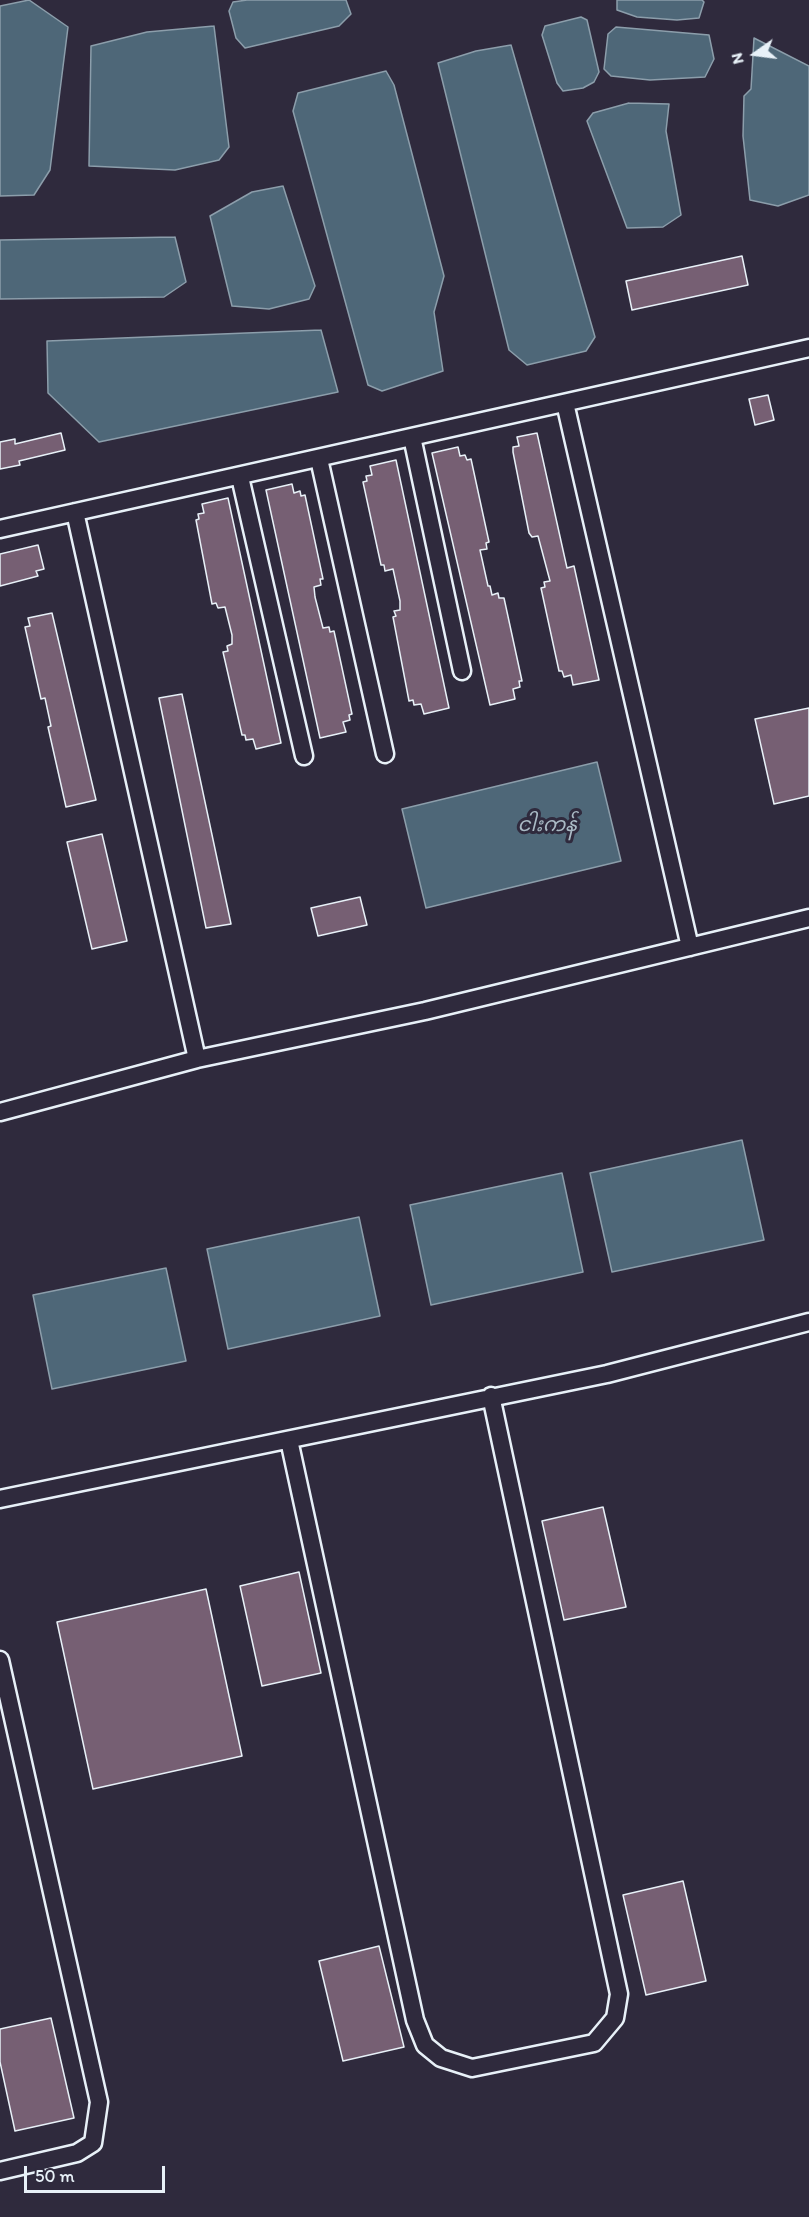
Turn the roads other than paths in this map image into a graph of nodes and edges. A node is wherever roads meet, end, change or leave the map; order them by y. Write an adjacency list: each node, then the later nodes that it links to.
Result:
1 (809, 348): 2 (street)
2 (565, 403): 3 (street); 12 (street)
3 (412, 437): 4 (street); 8 (street)
4 (319, 459): 5 (street); 9 (street)
5 (240, 477): 6 (street); 10 (street)
6 (75, 512): 7 (street); 13 (street)
7 (0, 529)
8 (462, 671)
9 (385, 754)
10 (304, 756)
11 (809, 918): 12 (street)
12 (690, 947): 13 (street)
13 (197, 1059): 14 (street)
14 (0, 1112)
15 (809, 1322): 16 (street)
16 (491, 1396): 17 (street); 17 (street)
17 (289, 1440): 18 (street)
18 (0, 1499)
19 (0, 1660): 20 (street)
20 (0, 2171)

